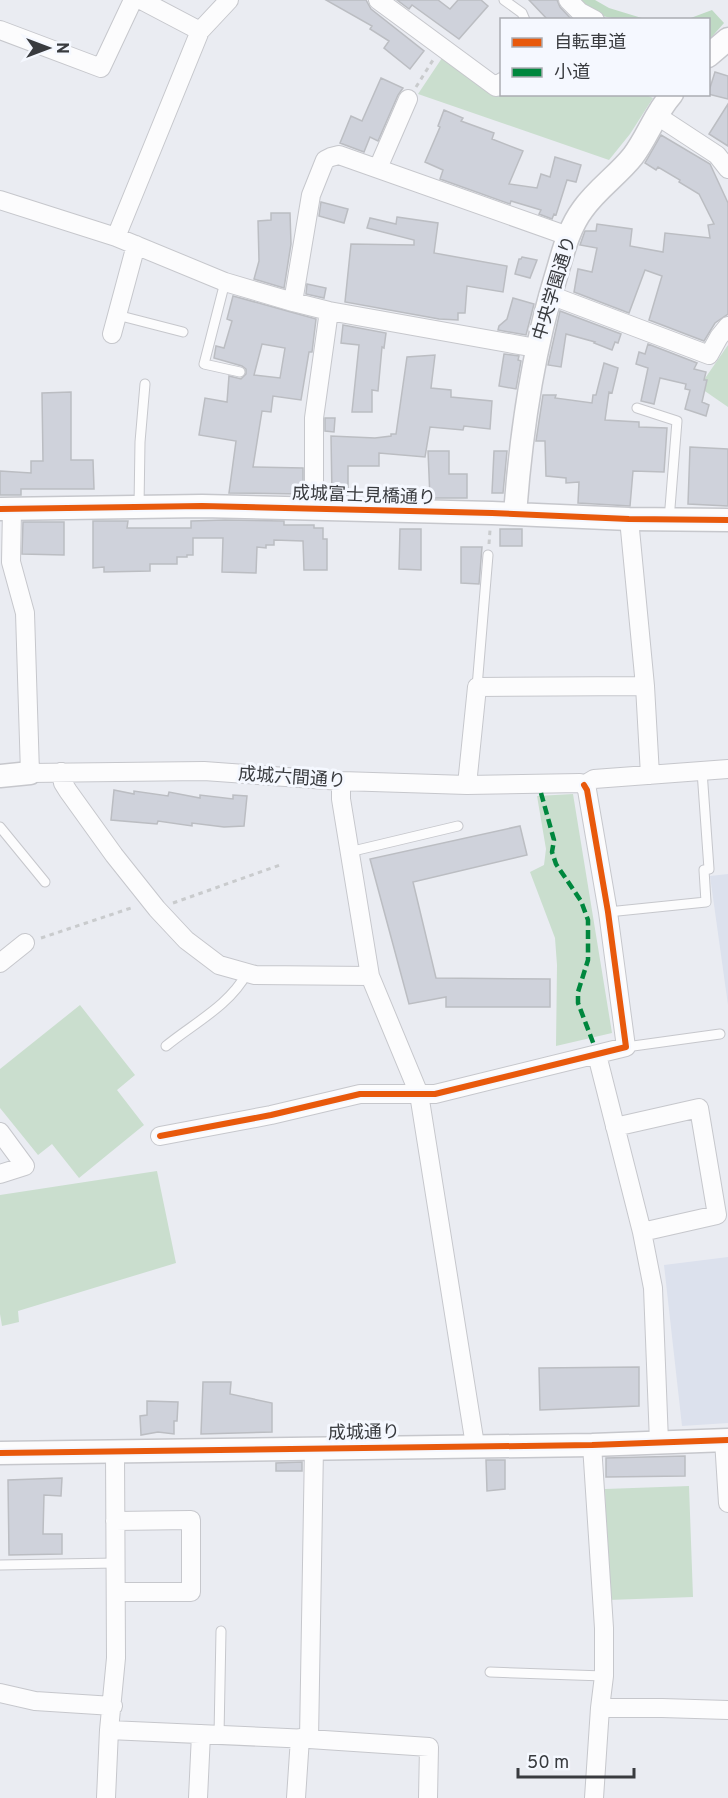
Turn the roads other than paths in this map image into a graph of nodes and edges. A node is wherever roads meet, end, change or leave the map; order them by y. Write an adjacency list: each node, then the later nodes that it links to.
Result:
1 (133, 0): 10 (street)
2 (141, 0): 7 (street)
3 (229, 0): 11 (street)
4 (378, 0): 14 (street)
5 (504, 0): 8 (lane)
6 (568, 0): 9 (street)
7 (165, 5): 11 (street)
8 (524, 18)
9 (591, 18)
10 (0, 30)
11 (200, 31): 21 (street)
12 (728, 39): 13 (street)
13 (710, 54)
14 (500, 83)
15 (408, 99): 17 (street)
16 (664, 100): 18 (street); 20 (street, 中央学園通り)
17 (378, 168): 20 (street); 25 (street)
18 (728, 169)
19 (2, 204): 21 (street)
20 (568, 236): 24 (street, 中央学園通り)
21 (116, 237): 22 (street)
22 (136, 245): 23 (street); 27 (street)
23 (225, 282): 25 (street); 32 (lane)
24 (550, 295): 28 (street); 31 (street, 中央学園通り)
25 (293, 302): 26 (street)
26 (329, 311): 31 (street); 38 (street)
27 (117, 315): 29 (lane); 30 (street)
28 (728, 326)
29 (183, 332)
30 (112, 334)
31 (536, 348): 40 (street, 中央学園通り)
32 (240, 372)
33 (145, 384): 37 (lane)
34 (637, 408): 35 (lane)
35 (677, 421): 36 (lane); 42 (lane)
36 (688, 424)
37 (139, 506): 38 (street, 成城富士見橋通り); 39 (street, 成城富士見橋通り)
38 (314, 508): 40 (street, 成城富士見橋通り)
39 (6, 509): 50 (street)
40 (515, 514): 41 (street, 成城富士見橋通り)
41 (629, 519): 42 (street, 成城富士見橋通り); 45 (street)
42 (669, 520): 43 (street, 成城富士見橋通り)
43 (728, 520)
44 (488, 555): 46 (lane)
45 (645, 686): 46 (street); 51 (street)
46 (477, 687): 54 (street)
47 (728, 769): 48 (street, 成城六間通り)
48 (702, 771): 51 (street, 成城六間通り); 60 (lane)
49 (61, 772): 50 (street, 成城六間通り); 53 (street, 成城六間通り); 63 (street)
50 (30, 773): 52 (street, 成城六間通り)
51 (650, 775): 55 (street, 成城六間通り)
52 (0, 776)
53 (341, 781): 54 (street, 成城六間通り); 58 (street)
54 (467, 785): 55 (street, 成城六間通り)
55 (584, 785): 60 (street)
56 (459, 826): 58 (lane)
57 (0, 827): 59 (lane)
58 (349, 852): 64 (street)
59 (45, 882)
60 (608, 912): 67 (street)
61 (25, 943): 62 (street)
62 (0, 963)
63 (247, 973): 64 (street); 66 (lane)
64 (370, 976): 69 (street)
65 (720, 1034): 67 (lane)
66 (166, 1046)
67 (626, 1047): 68 (street)
68 (597, 1055): 69 (street); 70 (street)
69 (419, 1094): 72 (street); 77 (street)
70 (615, 1127): 74 (street); 74 (street)
71 (0, 1132): 73 (street)
72 (160, 1136)
73 (0, 1174)
74 (642, 1232): 76 (street)
75 (726, 1440): 76 (street, 成城通り); 82 (street)
76 (659, 1442): 78 (street, 成城通り)
77 (475, 1445): 78 (street, 成城通り); 79 (street, 成城通り)
78 (592, 1445): 89 (street)
79 (314, 1447): 80 (street, 成城通り); 96 (street)
80 (115, 1451): 81 (street, 成城通り); 83 (street)
81 (0, 1453)
82 (728, 1503)
83 (115, 1521): 84 (street); 86 (street)
84 (116, 1563): 85 (lane); 86 (street)
85 (0, 1565)
86 (116, 1592): 91 (street)
87 (221, 1631): 95 (lane)
88 (490, 1672): 89 (lane)
89 (604, 1676): 92 (street)
90 (0, 1694): 91 (street)
91 (112, 1706): 94 (street)
92 (600, 1708): 93 (street); 101 (street)
93 (728, 1710)
94 (109, 1731): 95 (street); 97 (street)
95 (210, 1735): 96 (street); 98 (street)
96 (305, 1739): 99 (street); 100 (street)
97 (106, 1798)
98 (198, 1798)
99 (296, 1798)
100 (428, 1798)
101 (594, 1798)

